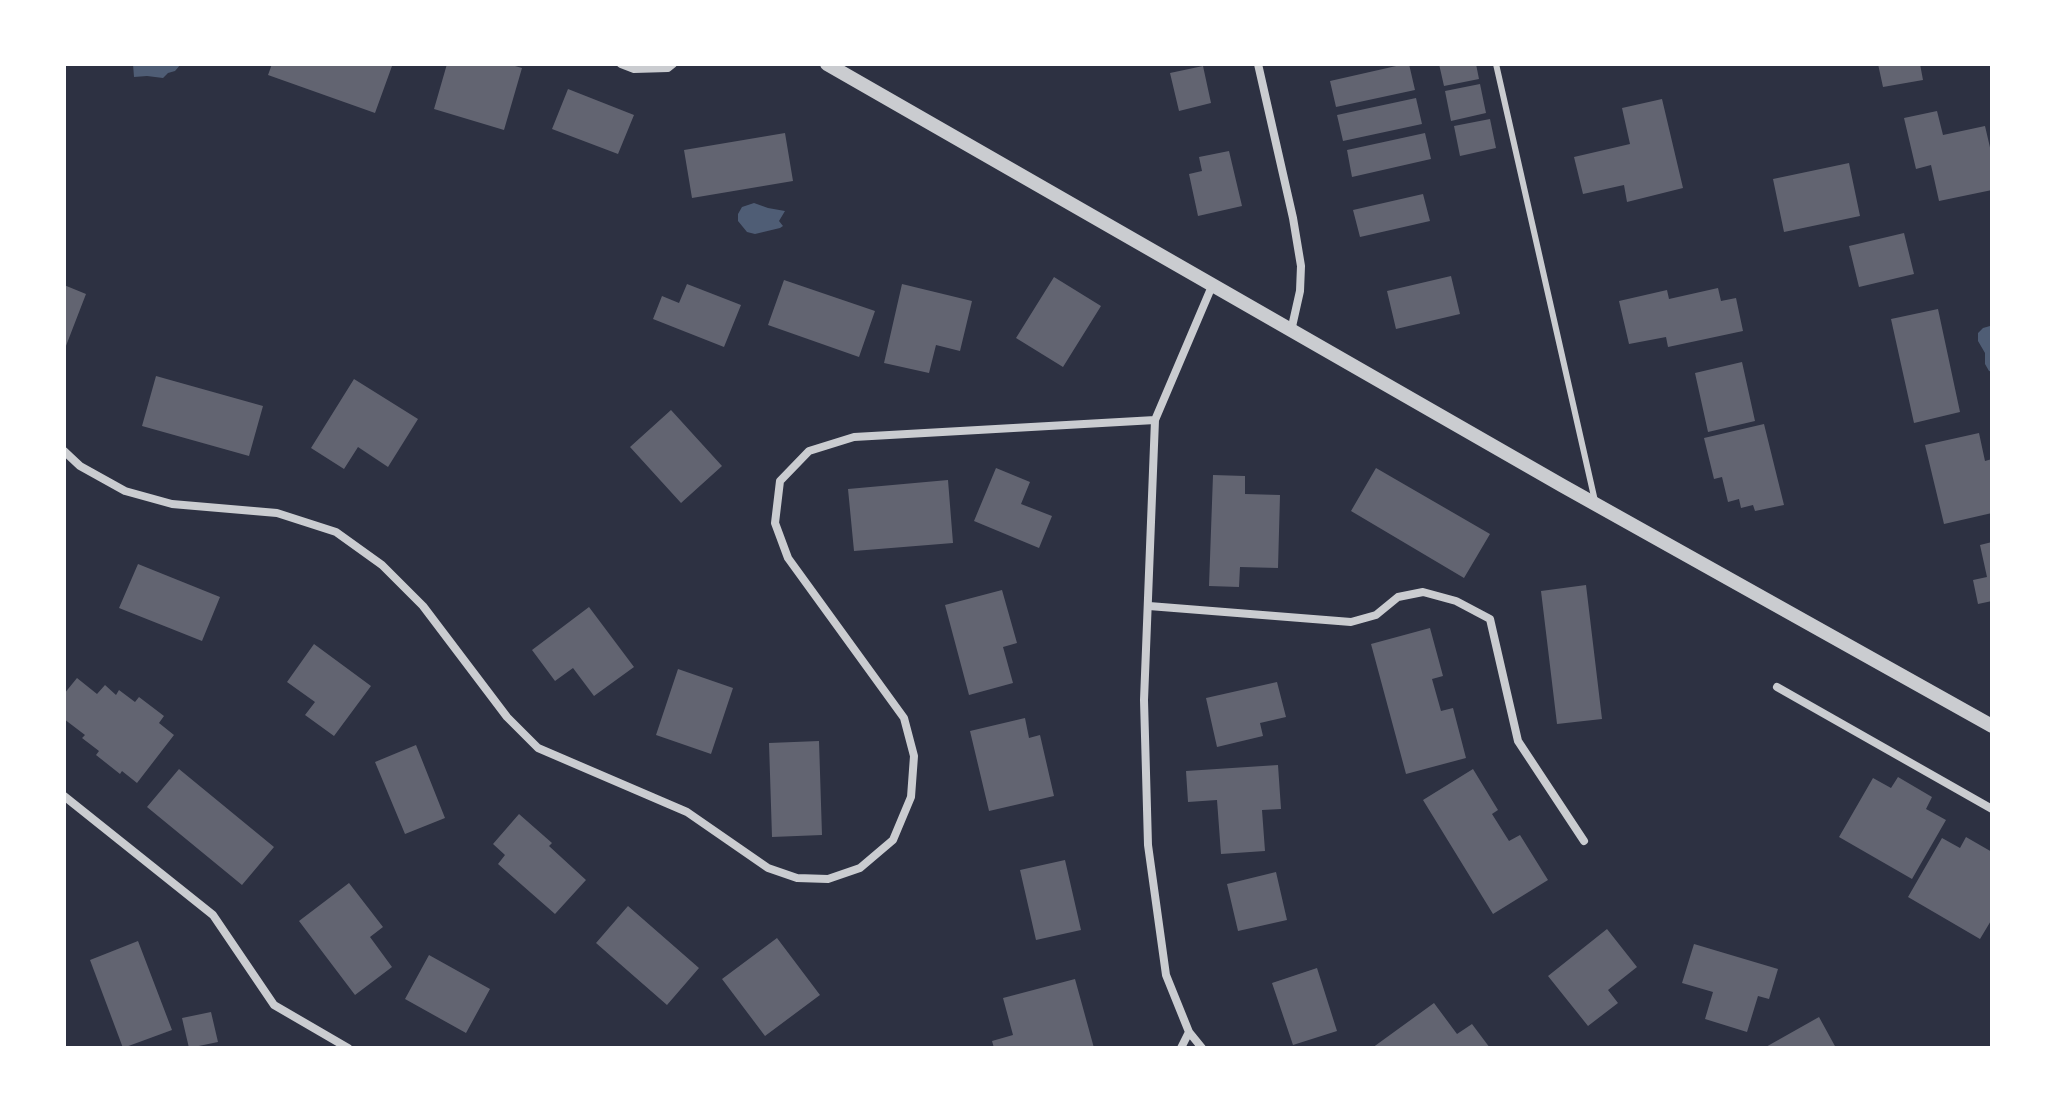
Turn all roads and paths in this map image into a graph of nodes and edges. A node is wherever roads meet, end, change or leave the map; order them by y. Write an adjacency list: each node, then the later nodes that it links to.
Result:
1 (621, 64): 2 (street)
2 (673, 64)
3 (827, 64): 6 (street)
4 (1258, 64): 7 (street)
5 (1496, 64): 10 (lane)
6 (1212, 286): 7 (street); 8 (street)
7 (1291, 331): 10 (street)
8 (1155, 420): 9 (street); 11 (street)
9 (64, 451)
10 (1596, 505): 13 (street)
11 (1149, 606): 16 (street); 17 (street)
12 (1777, 687): 15 (street)
13 (1992, 726)
14 (64, 796): 18 (street)
15 (1992, 809)
16 (1584, 841)
17 (1189, 1032): 19 (street); 20 (street)
18 (348, 1048)
19 (1181, 1048)
20 (1202, 1048)

